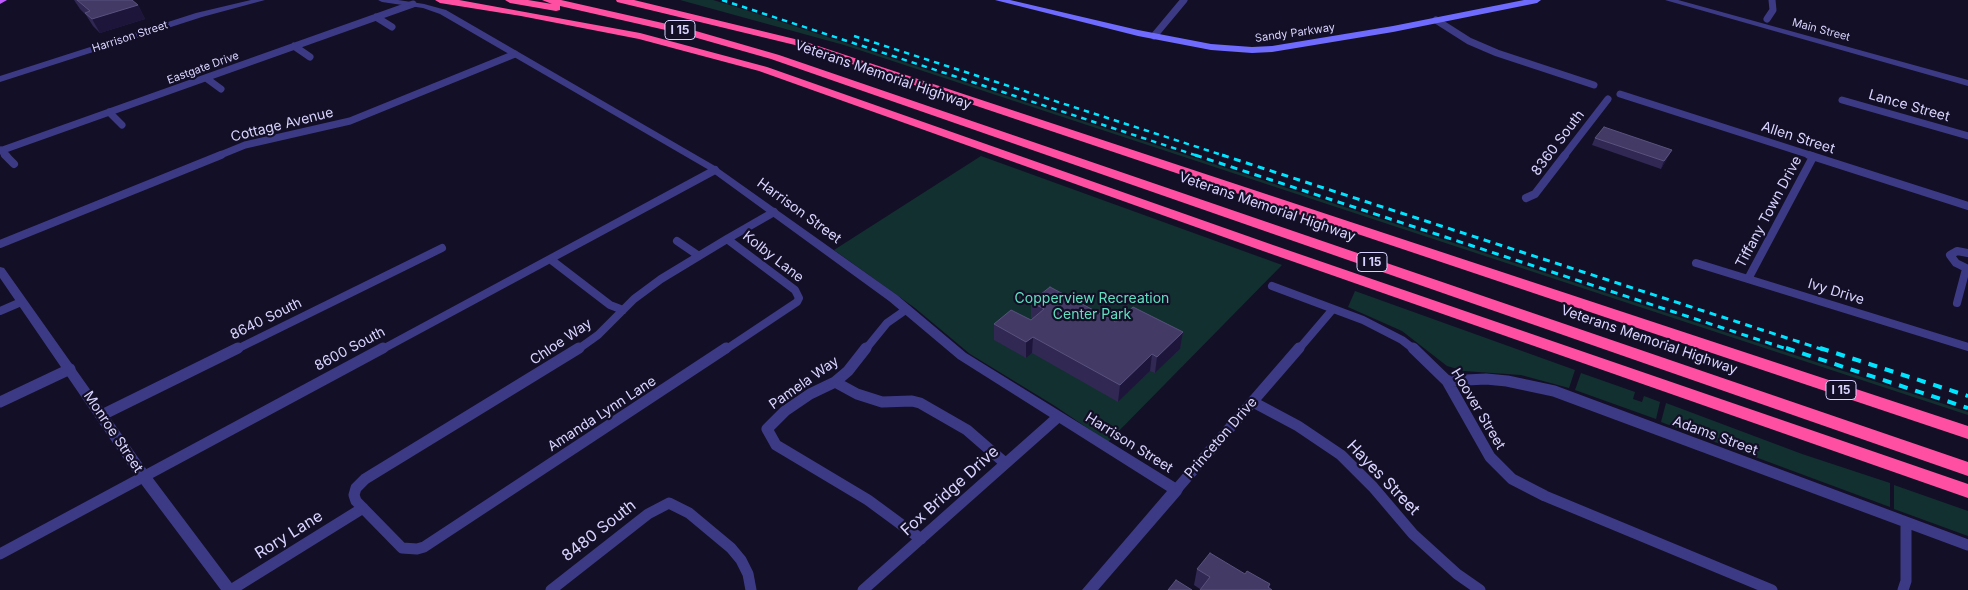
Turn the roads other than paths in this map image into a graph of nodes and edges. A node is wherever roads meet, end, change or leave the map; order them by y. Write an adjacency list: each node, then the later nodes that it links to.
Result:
1 (261, 0): 28 (street, Harrison Street)
2 (382, 0): 15 (street, Harrison Street)
3 (440, 0): 22 (highway)
4 (483, 0): 22 (highway)
5 (510, 0): 16 (highway)
6 (547, 0): 16 (highway, Veterans Memorial Highway / I 15)
7 (621, 0): 23 (highway, Veterans Memorial Highway / I 15)
8 (661, 0): 23 (highway)
9 (999, 0): 21 (main road, Sandy Parkway)
10 (1182, 0): 21 (street)
11 (1538, 0): 19 (main road, Sandy Parkway)
12 (1668, 0): 29 (street, Main Street)
13 (1763, 0): 14 (street)
14 (1772, 1): 18 (street)
15 (413, 4): 17 (street, Eastgate Drive); 25 (street, Harrison Street)
16 (585, 8): 74 (highway, Veterans Memorial Highway / I 15)
17 (376, 17): 20 (street); 24 (street, Eastgate Drive)
18 (1767, 19)
19 (1436, 20): 21 (main road, Sandy Parkway); 30 (street)
20 (392, 27)
21 (1154, 36)
22 (667, 42): 77 (highway)
23 (799, 43): 72 (highway, Veterans Memorial Highway / I 15)
24 (294, 46): 26 (street); 27 (street, Eastgate Drive)
25 (515, 54): 41 (street, Harrison Street); 47 (street, Cottage Avenue)
26 (310, 57)
27 (206, 78): 31 (street); 35 (street, Eastgate Drive)
28 (0, 79)
29 (1968, 83)
30 (1594, 86)
31 (221, 89)
32 (1620, 94): 39 (street, Allen Street)
33 (1608, 99): 42 (street, 8360 South)
34 (1842, 100): 37 (street, Lance Street)
35 (109, 112): 36 (street); 38 (street, Eastgate Drive)
36 (122, 125)
37 (1968, 136)
38 (1, 151): 40 (street)
39 (1813, 156): 43 (street, Allen Street); 55 (street, Tiffany Town Drive)
40 (14, 164)
41 (715, 170): 44 (street, Harrison Street); 51 (street, 8600 South)
42 (1526, 198)
43 (1968, 206)
44 (774, 212): 45 (street, Chloe Way); 60 (street, Harrison Street)
45 (727, 239): 50 (street, Chloe Way); 57 (street, Kolby Lane)
46 (678, 241): 50 (street)
47 (0, 244)
48 (442, 248): 70 (street, 8640 South)
49 (1968, 253): 53 (street)
50 (699, 256): 62 (street, Chloe Way)
51 (550, 259): 62 (street); 75 (street, 8600 South)
52 (1696, 263): 55 (street, Ivy Drive)
53 (1967, 269): 59 (street)
54 (0, 270): 58 (street, Monroe Street)
55 (1748, 279): 64 (street, Ivy Drive)
56 (1272, 286): 61 (street, Hoover Street)
57 (799, 298): 79 (street, Amanda Lynn Lane)
58 (22, 302): 63 (street); 65 (street, Monroe Street)
59 (1957, 303)
60 (907, 309): 67 (street, Pamela Way); 71 (street, Harrison Street)
61 (1333, 309): 66 (street, Hoover Street); 69 (street, Princeton Drive)
62 (623, 310): 79 (street, Chloe Way)
63 (0, 311)
64 (1968, 347)
65 (70, 369): 68 (street); 70 (street, Monroe Street)
66 (1447, 381): 80 (street, Adams Street); 90 (street, Hoover Street)
67 (835, 382): 73 (street); 81 (street, Pamela Way)
68 (0, 402)
69 (1253, 402): 76 (street, Princeton Drive); 89 (street, Hayes Street)
70 (102, 415): 75 (street, Monroe Street)
71 (1058, 417): 73 (street, Fox Bridge Drive); 76 (street, Harrison Street)
72 (1968, 433)
73 (1005, 463): 81 (street, Fox Bridge Drive)
74 (1968, 469)
75 (144, 477): 83 (street, 8600 South); 84 (street, Monroe Street)
76 (1176, 490): 88 (street, Princeton Drive)
77 (1968, 491)
78 (669, 503): 85 (street, 8480 South); 86 (street)
79 (363, 508): 84 (street, Rory Lane)
80 (1906, 522): 82 (street, Adams Street); 91 (street)
81 (921, 539): 87 (street, Fox Bridge Drive)
82 (1968, 545)
83 (0, 554)
84 (231, 590)
85 (551, 590)
86 (751, 590)
87 (864, 590)
88 (1089, 590)
89 (1480, 590)
90 (1772, 590)
91 (1903, 590)

